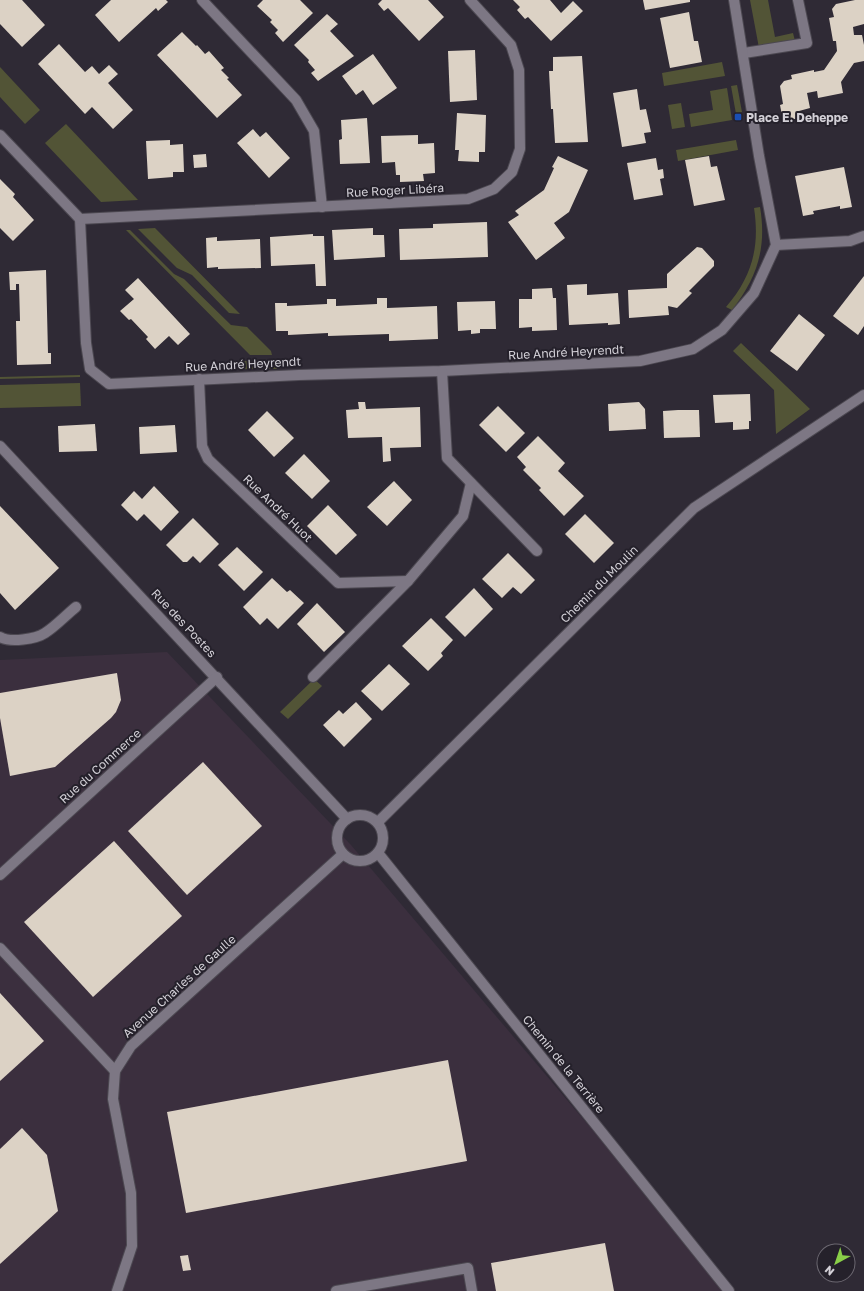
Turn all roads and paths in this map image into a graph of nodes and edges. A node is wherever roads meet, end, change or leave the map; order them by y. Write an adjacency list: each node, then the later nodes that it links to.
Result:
1 (202, 0): 7 (street)
2 (470, 0): 7 (street, Rue Roger Libéra)
3 (734, 0): 5 (street)
4 (798, 0): 5 (street)
5 (744, 53): 10 (street)
6 (0, 135): 8 (street)
7 (322, 206): 8 (street, Rue Roger Libéra)
8 (80, 219): 12 (street, Rue André Heyrendt)
9 (864, 236): 10 (street)
10 (776, 245): 11 (street, Rue André Heyrendt)
11 (442, 372): 12 (street, Rue André Heyrendt); 15 (street)
12 (198, 379): 17 (street, Rue André Huot)
13 (864, 395): 23 (street, Chemin du Moulin)
14 (0, 446): 20 (street, Rue des Postes)
15 (471, 483): 16 (street); 17 (street)
16 (537, 551)
17 (408, 581): 21 (street)
18 (76, 607): 19 (street)
19 (0, 637)
20 (217, 677): 22 (street, Rue des Postes); 26 (street, Rue du Commerce)
21 (313, 677)
22 (347, 818): 23 (street); 25 (street)
23 (378, 822): 24 (street)
24 (378, 853): 25 (street); 32 (street, Chemin de la Terrière)
25 (343, 854): 28 (street, Avenue Charles de Gaulle)
26 (0, 875)
27 (0, 948): 28 (street)
28 (115, 1071): 29 (street, Avenue Charles de Gaulle)
29 (117, 1291)
30 (336, 1291): 31 (street)
31 (472, 1291)
32 (729, 1291)

